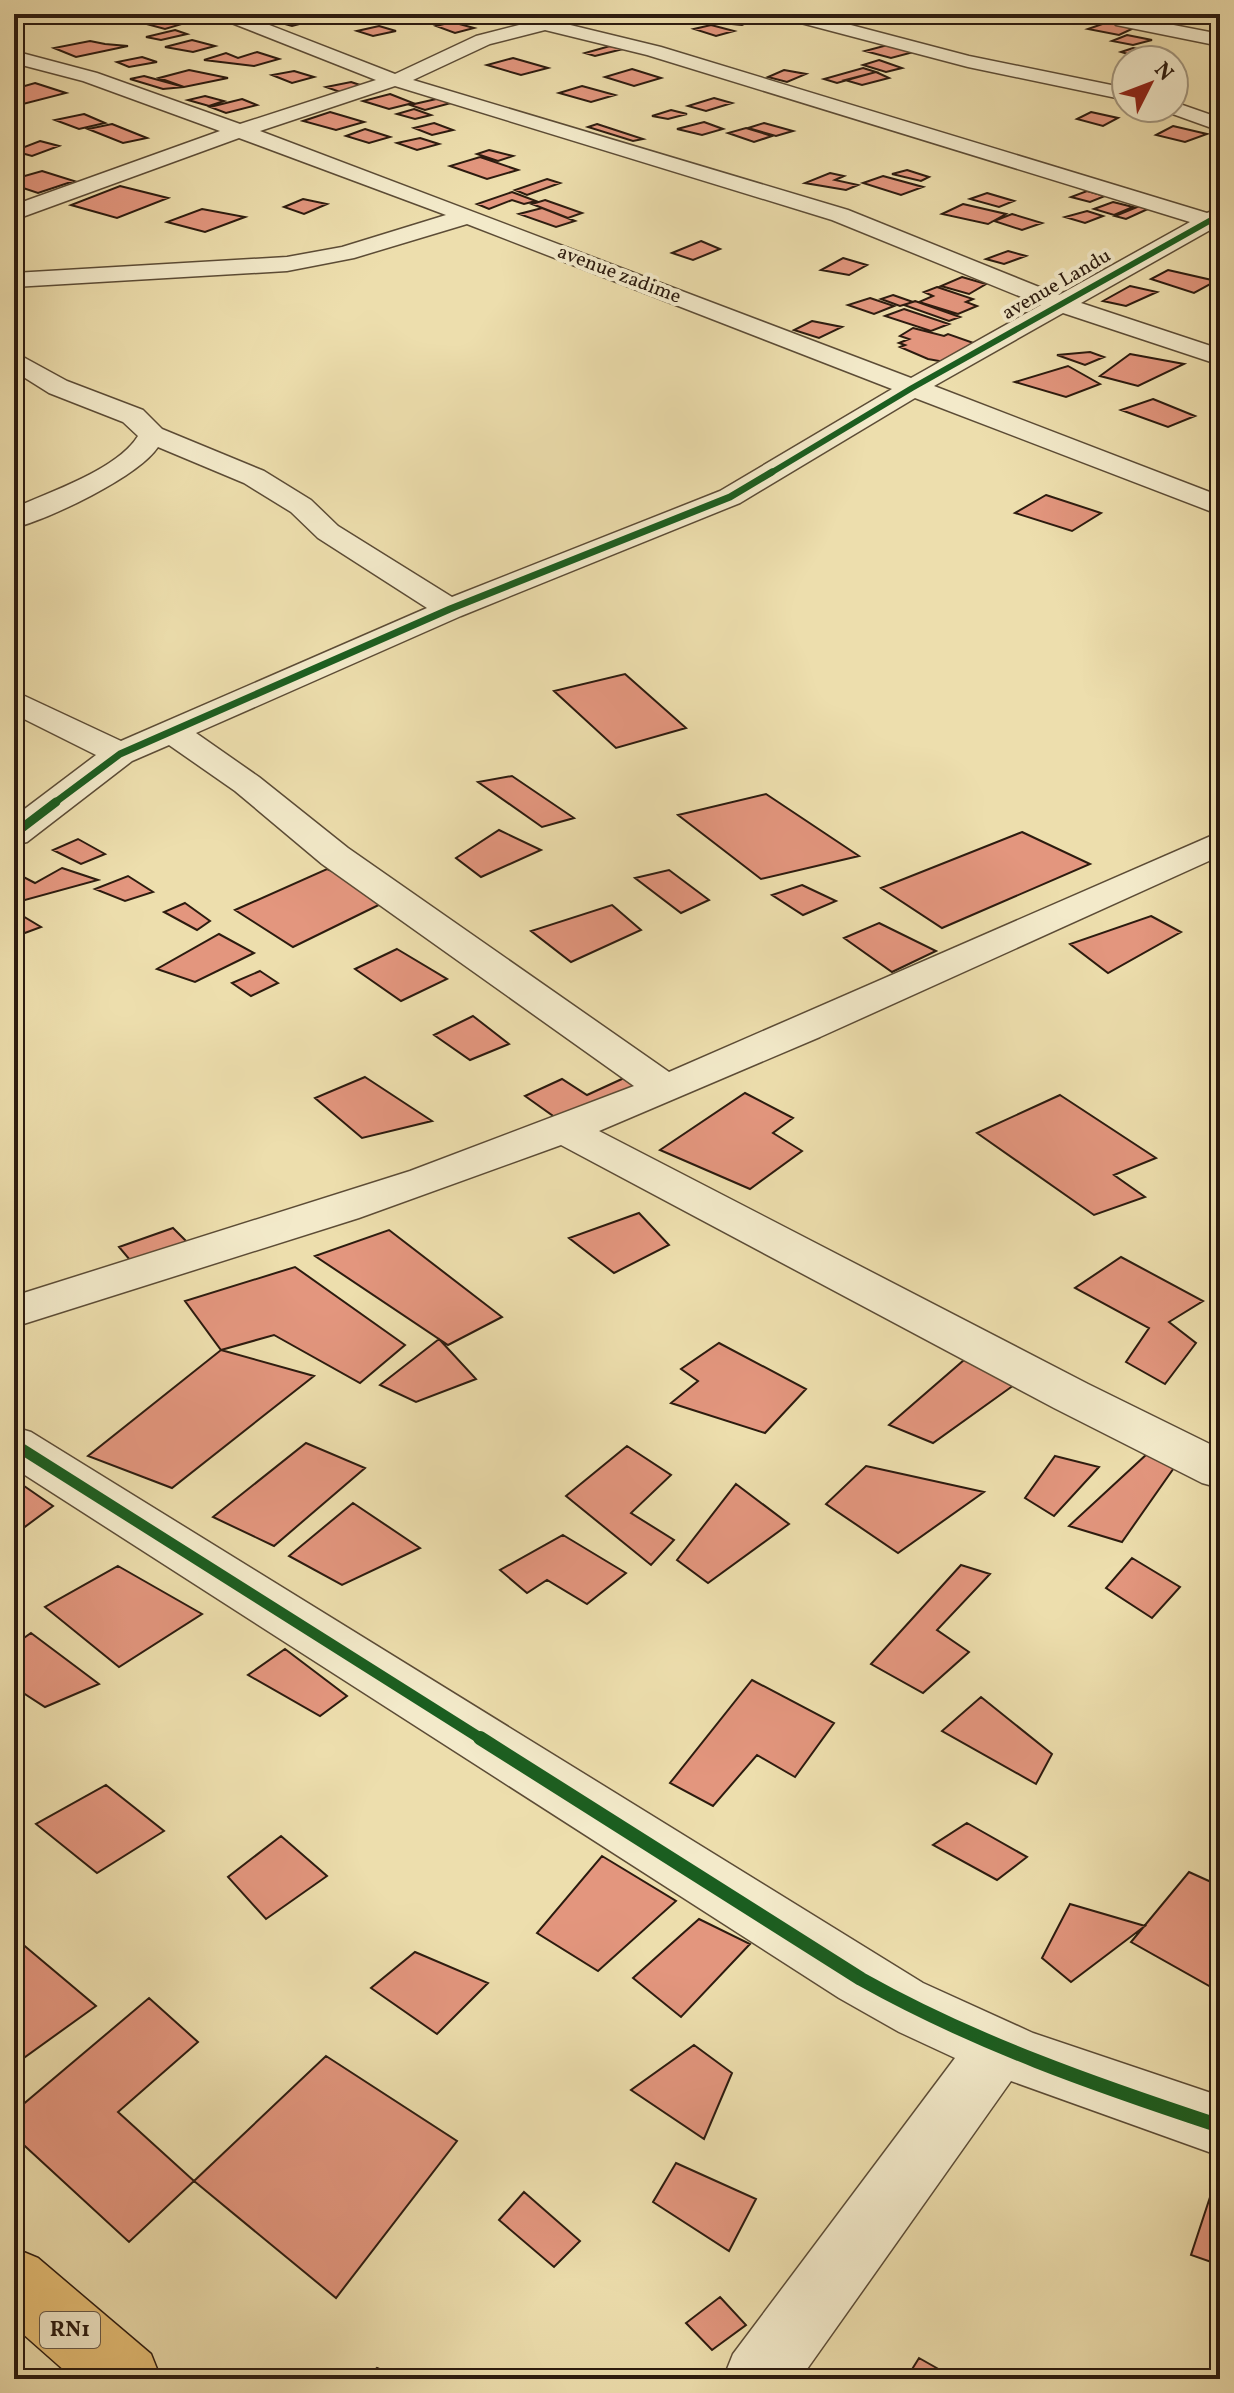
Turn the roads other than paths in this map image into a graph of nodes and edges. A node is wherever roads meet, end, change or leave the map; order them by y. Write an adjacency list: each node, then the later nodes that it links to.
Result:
1 (225, 14): 8 (street)
2 (503, 14): 5 (street)
3 (788, 14): 9 (street)
4 (1122, 21): 6 (street)
5 (542, 25): 8 (street); 15 (street)
6 (1220, 40)
7 (14, 57): 12 (street, avenue zadime)
8 (394, 80): 12 (street); 17 (street)
9 (1110, 91)
10 (1190, 114): 11 (street)
11 (1220, 125)
12 (239, 131): 13 (street); 14 (street, avenue zadime)
13 (14, 213)
14 (468, 216): 16 (street); 20 (street, avenue zadime)
15 (1217, 220): 17 (street, avenue Landu)
16 (14, 280)
17 (1060, 304): 18 (street); 20 (street, avenue Landu)
18 (1220, 357)
19 (14, 360): 21 (street)
20 (912, 388): 22 (street, avenue zadime); 24 (street, avenue Landu)
21 (152, 435): 23 (street); 24 (street)
22 (1220, 506)
23 (14, 519)
24 (450, 609): 26 (street, avenue Landu)
25 (14, 701): 27 (street)
26 (171, 731): 27 (street, avenue Landu); 30 (street)
27 (120, 754): 28 (street, avenue Landu)
28 (14, 834)
29 (1220, 843): 30 (street)
30 (665, 1089): 31 (street)
31 (563, 1129): 32 (street); 34 (street)
32 (14, 1312)
33 (14, 1444): 35 (street)
34 (1220, 1470)
35 (999, 2048): 36 (street); 39 (street)
36 (1220, 2126)
37 (14, 2281): 38 (highway, RN1)
38 (126, 2379)
39 (758, 2379)

